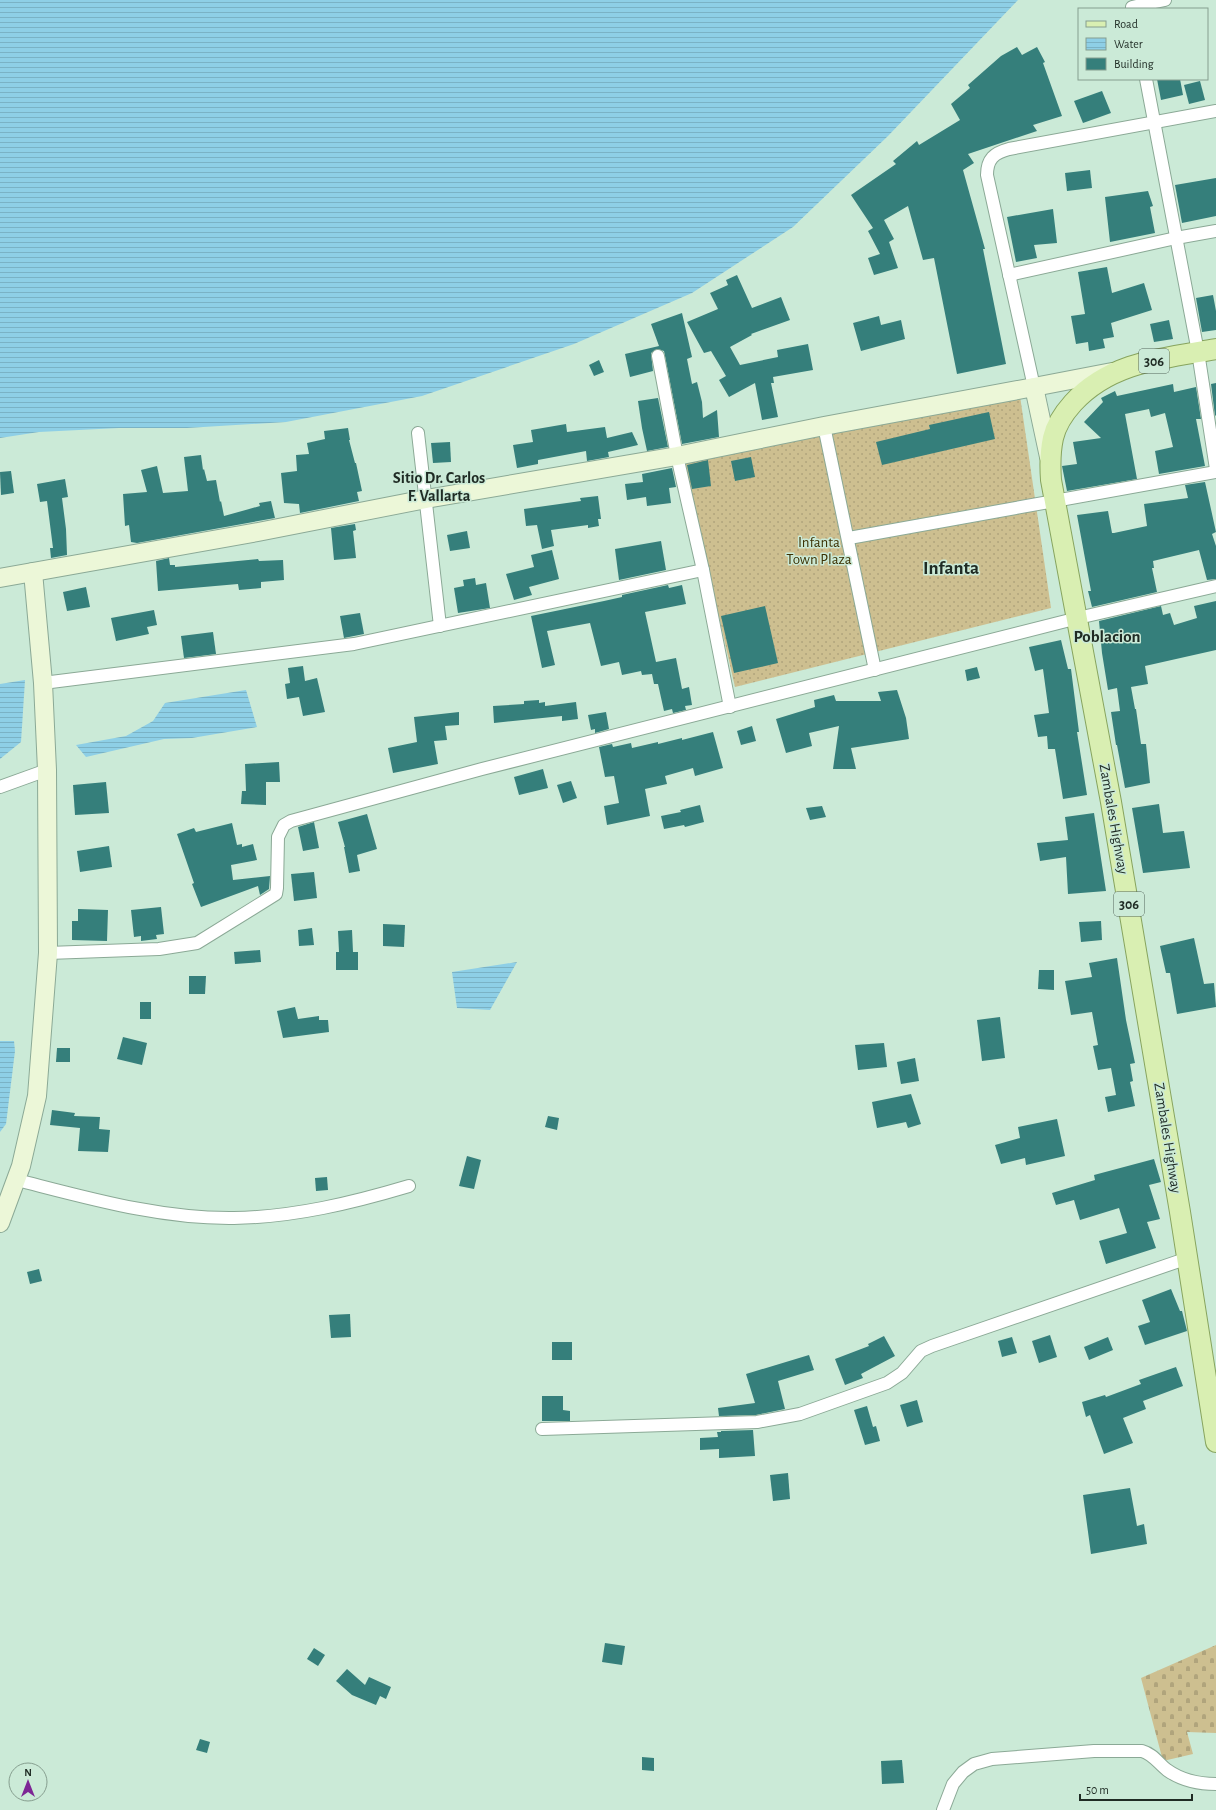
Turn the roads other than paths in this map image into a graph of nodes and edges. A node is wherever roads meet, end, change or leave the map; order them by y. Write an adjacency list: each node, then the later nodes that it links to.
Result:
1 (1165, 0): 2 (street)
2 (1132, 6)
3 (1146, 80): 5 (street)
4 (1216, 111): 5 (street)
5 (1154, 122): 7 (street); 8 (street)
6 (1216, 230): 7 (street)
7 (1176, 238): 8 (street); 9 (street)
8 (1009, 275): 12 (street)
9 (1207, 350): 11 (main road, Zambales Highway / 306); 17 (street)
10 (658, 356): 15 (street)
11 (1118, 370): 12 (street); 16 (main road, Zambales Highway / 306)
12 (1034, 387): 13 (street); 16 (street)
13 (824, 426): 15 (street); 21 (street)
14 (418, 433): 19 (street)
15 (677, 456): 19 (street); 22 (street)
16 (1050, 459): 20 (main road, Zambales Highway / 306)
17 (1216, 469)
18 (1216, 472): 20 (street)
19 (426, 499): 23 (street); 27 (street)
20 (1055, 500): 21 (street); 26 (main road, Zambales Highway / 306)
21 (849, 538): 28 (street)
22 (704, 570): 27 (street); 30 (street)
23 (32, 572): 24 (street); 29 (street)
24 (0, 578)
25 (1216, 586): 26 (street)
26 (1078, 618): 28 (street); 37 (main road, Zambales Highway / 306)
27 (440, 626): 29 (street)
28 (875, 670): 30 (street)
29 (43, 683): 31 (street)
30 (730, 707): 33 (street)
31 (47, 770): 32 (street); 33 (street)
32 (0, 787)
33 (48, 953): 34 (street)
34 (17, 1180): 35 (street); 36 (street)
35 (409, 1186)
36 (0, 1223)
37 (1188, 1258): 38 (street); 39 (main road, Zambales Highway / 306)
38 (542, 1429)
39 (1216, 1442)
40 (1216, 1784): 41 (street)
41 (943, 1810)

